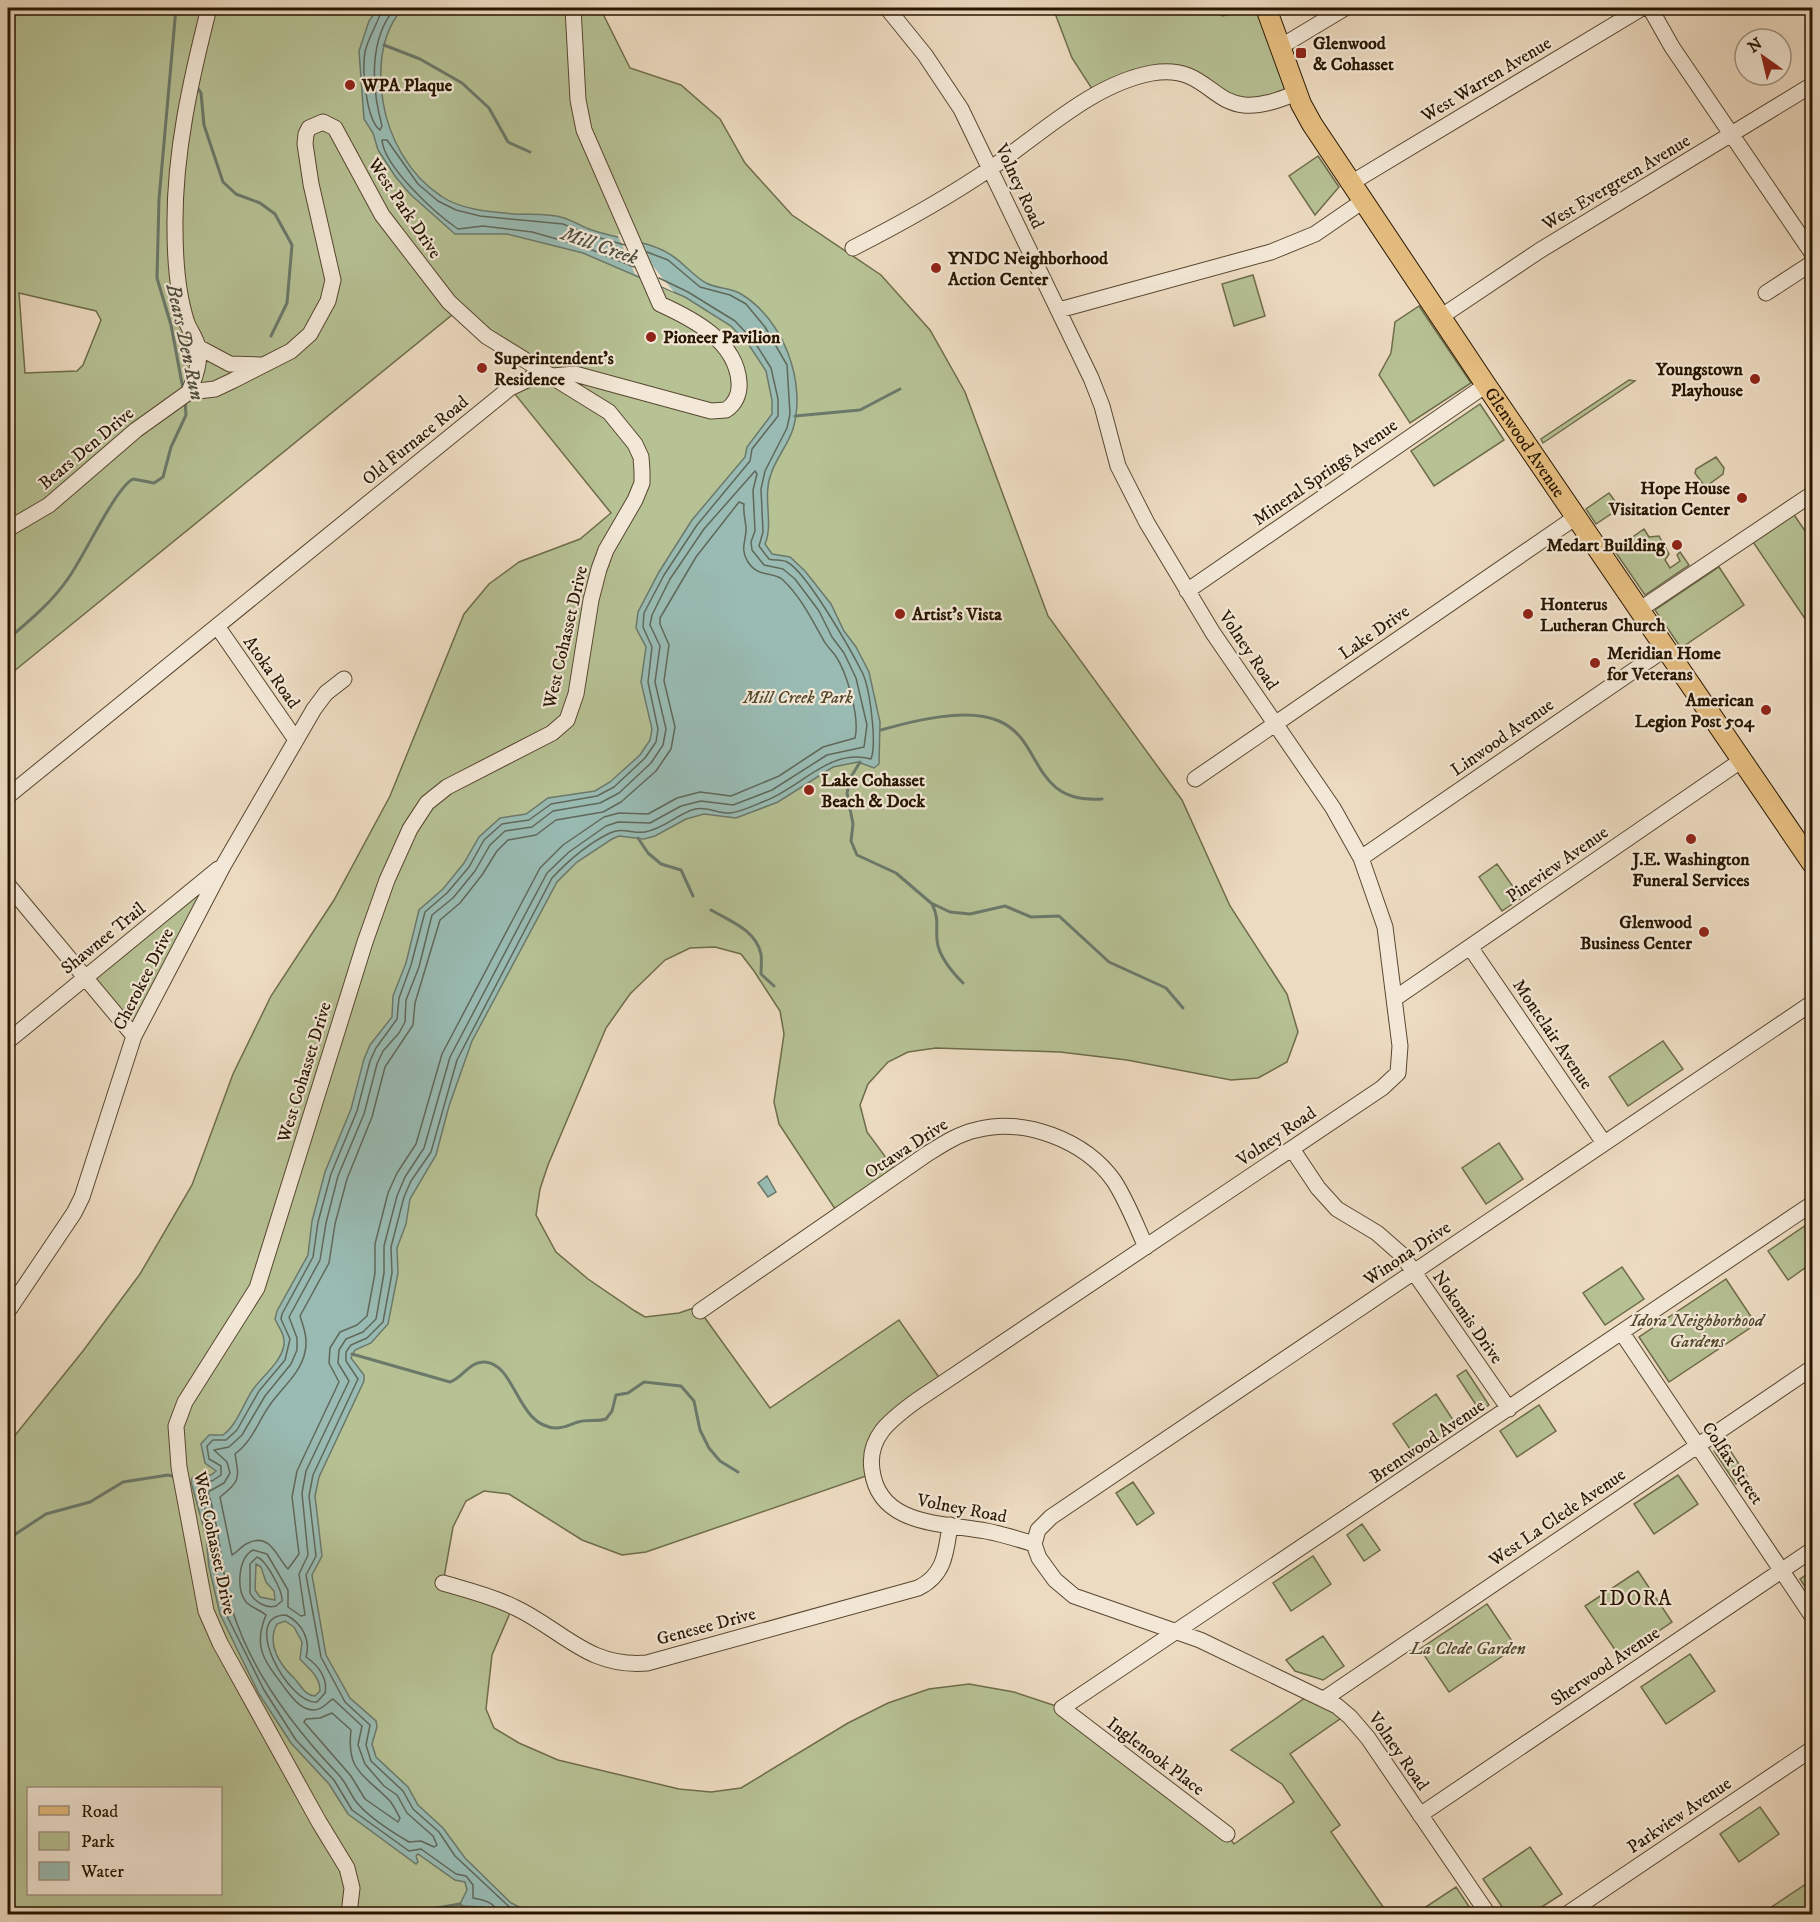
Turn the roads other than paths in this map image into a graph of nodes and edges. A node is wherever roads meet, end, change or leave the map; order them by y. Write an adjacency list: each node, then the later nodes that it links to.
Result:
1 (209, 8): 21 (street)
2 (573, 8): 23 (street, Old Furnace Road)
3 (886, 8): 12 (street, Volney Road)
4 (1266, 8): 8 (main road, Glenwood Avenue)
5 (1346, 8): 8 (street)
6 (1642, 8): 13 (street, West Warren Avenue)
7 (1650, 8): 11 (street)
8 (1280, 47): 10 (main road, Glenwood Avenue)
9 (1812, 85): 11 (street, West Evergreen Avenue)
10 (1297, 93): 12 (street); 13 (main road, Glenwood Avenue)
11 (1732, 134): 16 (street); 20 (street, West Evergreen Avenue)
12 (991, 168): 15 (street); 19 (street, Volney Road)
13 (1351, 183): 14 (main road, Glenwood Avenue)
14 (1364, 201): 19 (street); 20 (main road, Glenwood Avenue)
15 (853, 248)
16 (1812, 253)
17 (1812, 263): 18 (street)
18 (1766, 293)
19 (1059, 310): 29 (street, Volney Road)
20 (1442, 316): 24 (main road, Glenwood Avenue)
21 (198, 347): 22 (street, West Park Drive); 25 (street)
22 (261, 364): 23 (street, West Park Drive); 25 (street, West Park Drive)
23 (549, 376): 31 (street, Old Furnace Road); 72 (street, West Cohasset Drive)
24 (1486, 385): 27 (main road, Glenwood Avenue); 29 (street, Mineral Springs Avenue)
25 (188, 393): 28 (street, Bears Den Drive)
26 (1812, 494): 30 (street)
27 (1576, 517): 30 (main road, Glenwood Avenue); 34 (street, Lake Drive)
28 (8, 529)
29 (1187, 591): 34 (street, Volney Road)
30 (1639, 610): 32 (main road, Glenwood Avenue)
31 (217, 626): 35 (street, Atoka Road); 38 (street, Old Furnace Road)
32 (1665, 649): 36 (main road, Glenwood Avenue); 39 (street, Linwood Avenue)
33 (344, 679): 35 (street, Cherokee Drive)
34 (1275, 724): 37 (street, Lake Drive); 39 (street, Volney Road)
35 (296, 740): 41 (street, Cherokee Drive)
36 (1742, 760): 40 (main road, Glenwood Avenue); 43 (street, Pineview Avenue)
37 (1195, 779)
38 (8, 796)
39 (1361, 858): 45 (street, Volney Road)
40 (1812, 862)
41 (223, 866): 44 (street, Shawnee Trail); 47 (street, Cherokee Drive)
42 (8, 885): 44 (street)
43 (1470, 947): 45 (street, Pineview Avenue); 49 (street, Montclair Avenue)
44 (85, 978): 47 (street); 48 (street, Shawnee Trail)
45 (1394, 999): 50 (street, Volney Road)
46 (1812, 1003): 49 (street, Winona Drive)
47 (134, 1036): 54 (street, Cherokee Drive)
48 (8, 1041)
49 (1604, 1143): 53 (street, Winona Drive)
50 (1292, 1149): 52 (street, Volney Road); 53 (street, Nokomis Drive)
51 (1812, 1204): 56 (street, Brentwood Avenue)
52 (1146, 1247): 55 (street, Ottawa Drive); 60 (street, Volney Road)
53 (1414, 1272): 58 (street, Nokomis Drive); 61 (street, Winona Drive)
54 (8, 1311)
55 (700, 1311)
56 (1622, 1333): 58 (street, Brentwood Avenue); 59 (street, Colfax Street)
57 (1812, 1368): 59 (street, West La Clede Avenue)
58 (1509, 1410): 66 (street, Brentwood Avenue)
59 (1698, 1446): 63 (street, Colfax Street); 67 (street, West La Clede Avenue)
60 (950, 1525): 61 (street, Volney Road); 64 (street, Genesee Drive)
61 (1034, 1544): 66 (street, Volney Road)
62 (1812, 1550): 63 (street, Sherwood Avenue)
63 (1782, 1570): 65 (street, Colfax Street); 70 (street, Sherwood Avenue)
64 (443, 1583)
65 (1812, 1616)
66 (1179, 1632): 67 (street, Volney Road); 68 (street, Brentwood Avenue)
67 (1324, 1699): 70 (street, Volney Road)
68 (1062, 1708): 71 (street, Inglenook Place)
69 (1812, 1749): 74 (street, Parkview Avenue)
70 (1420, 1815): 73 (street, Volney Road)
71 (1227, 1834)
72 (349, 1914)
73 (1488, 1914)
74 (1567, 1914)

